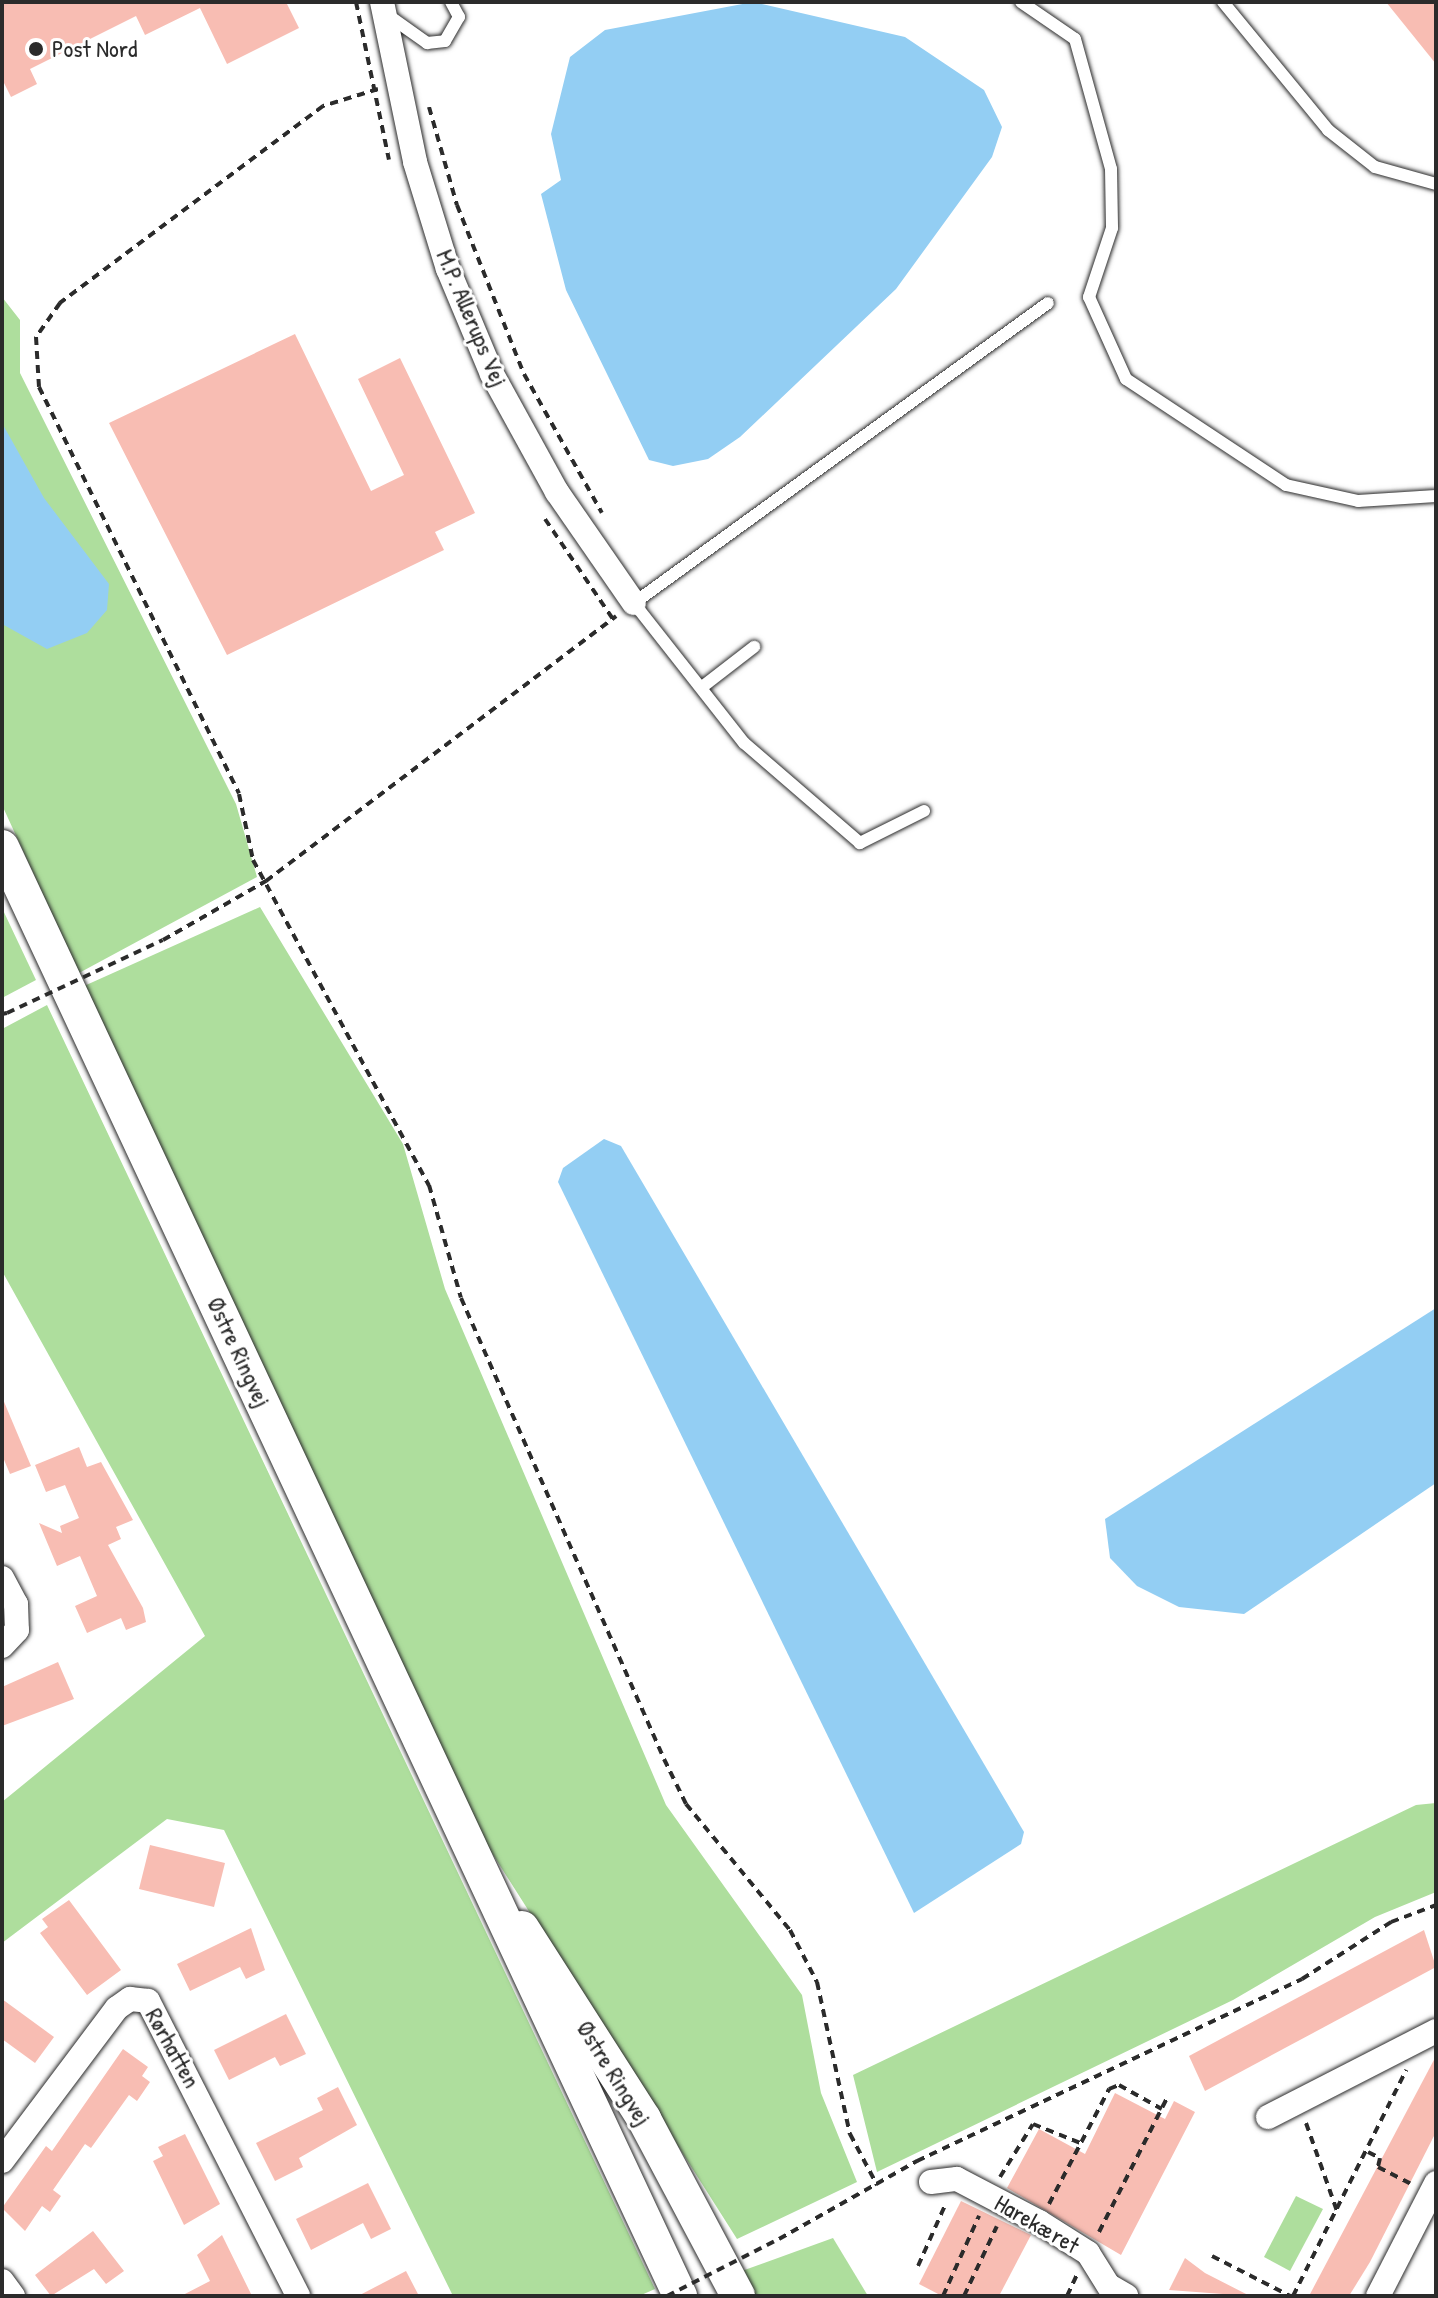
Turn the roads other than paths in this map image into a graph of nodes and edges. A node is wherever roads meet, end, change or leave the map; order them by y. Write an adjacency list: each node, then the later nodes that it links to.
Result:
1 (451, 2): 4 (lane)
2 (1021, 2): 7 (lane)
3 (1223, 2): 5 (lane)
4 (383, 6): 8 (street, M.P. Allerups Vej)
5 (1436, 184)
6 (1048, 303): 8 (lane)
7 (1436, 496)
8 (634, 603): 10 (lane)
9 (754, 647): 10 (lane)
10 (702, 687): 11 (lane)
11 (924, 811)
12 (2, 847): 15 (main road, Østre Ringvej)
13 (2, 1578): 14 (street)
14 (2, 1646)
15 (477, 1857): 24 (main road, Østre Ringvej); 25 (main road, Østre Ringvej)
16 (1436, 2031): 17 (street)
17 (1268, 2117)
18 (2, 2161): 23 (street, Rørhatten)
19 (931, 2182): 26 (street, Harekæret)
20 (1433, 2188): 27 (street)
21 (2, 2281): 22 (street)
22 (13, 2296)
23 (298, 2296)
24 (680, 2296)
25 (738, 2296)
26 (1126, 2296)
27 (1378, 2296)

